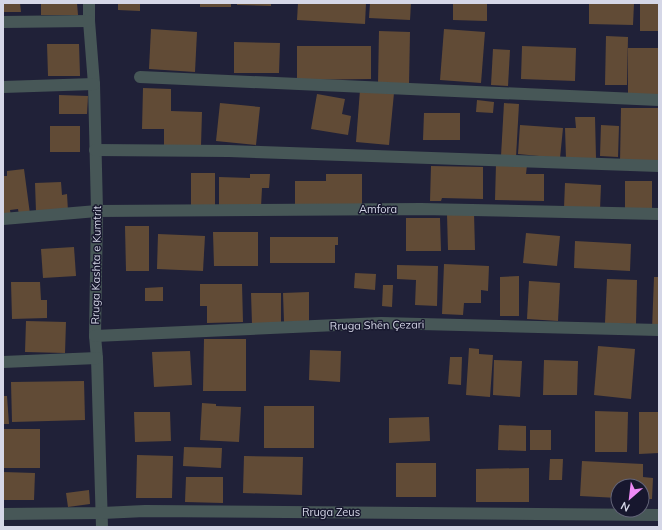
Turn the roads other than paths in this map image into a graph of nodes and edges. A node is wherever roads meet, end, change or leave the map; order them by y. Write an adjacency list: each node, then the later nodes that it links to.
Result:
1 (89, 3): 2 (street, Rruga Kashta e Kumtrit)
2 (89, 21): 3 (street); 5 (street, Rruga Kashta e Kumtrit)
3 (3, 22)
4 (140, 77): 7 (street)
5 (94, 84): 6 (street); 8 (street, Rruga Kashta e Kumtrit)
6 (3, 87)
7 (659, 100)
8 (96, 150): 9 (street); 10 (street, Rruga Kashta e Kumtrit)
9 (659, 166)
10 (97, 211): 11 (street, Amfora); 12 (street, Amfora); 14 (street, Rruga Kashta e Kumtrit)
11 (659, 214)
12 (3, 218)
13 (659, 330): 14 (street, Rruga Shën Çezari)
14 (95, 336): 15 (street, Rruga Kashta e Kumtrit)
15 (97, 358): 16 (street); 17 (street, Rruga Kashta e Kumtrit)
16 (3, 362)
17 (102, 513): 18 (street, Rruga Zeus); 19 (street, Rruga Zeus); 20 (street, Rruga Kashta e Kumtrit)
18 (3, 514)
19 (659, 514)
20 (102, 527)

